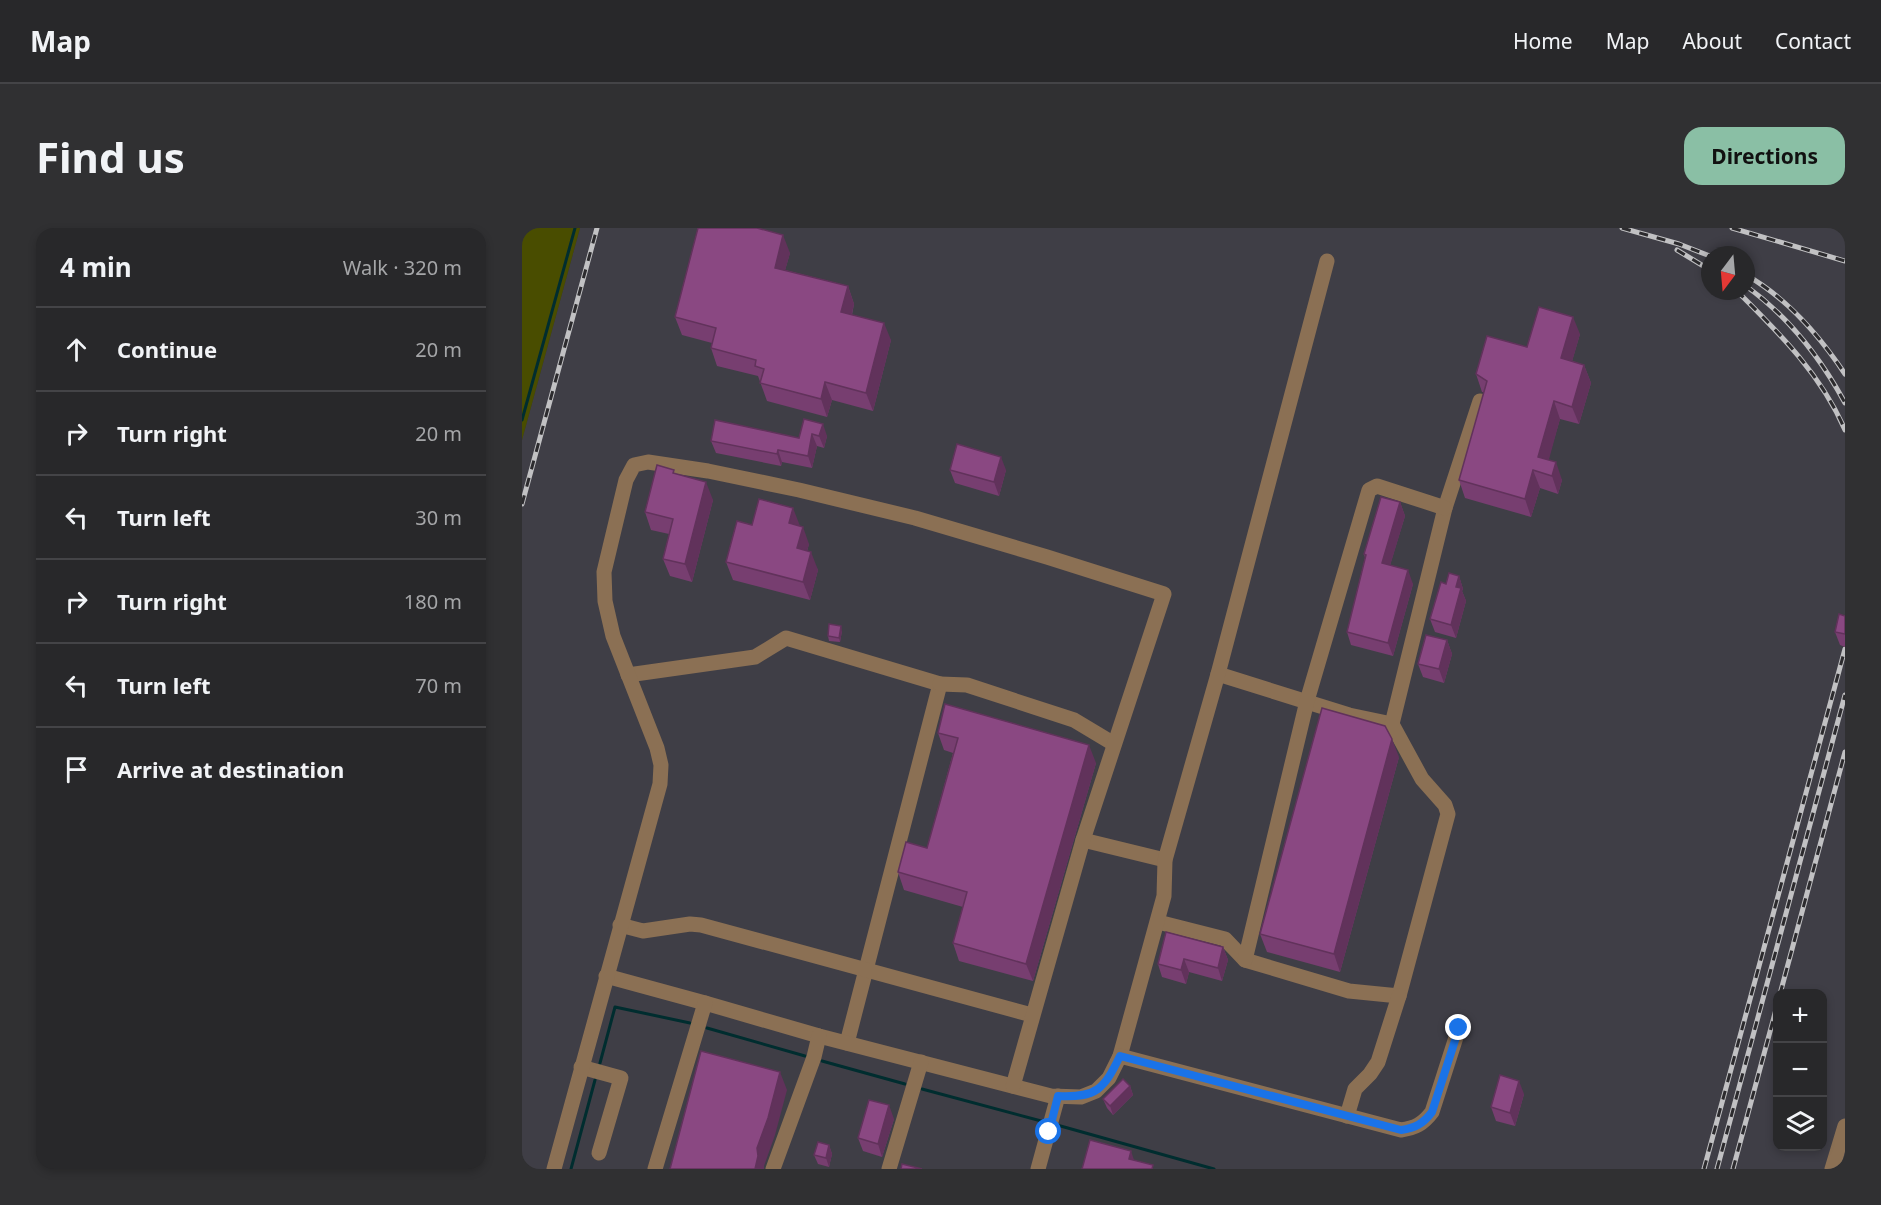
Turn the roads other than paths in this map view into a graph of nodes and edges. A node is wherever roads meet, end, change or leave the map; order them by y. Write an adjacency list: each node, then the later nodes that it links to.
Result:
1 (1327, 261): 4 (street)
2 (1480, 401): 3 (street)
3 (1445, 508): 7 (street); 8 (street)
4 (1218, 674): 7 (street); 11 (street)
5 (628, 675): 6 (street); 9 (street); 13 (street)
6 (940, 684): 9 (street); 15 (street)
7 (1307, 701): 8 (street); 14 (street)
8 (1392, 724): 17 (street)
9 (1114, 744): 10 (street)
10 (1083, 840): 11 (street); 19 (street)
11 (1166, 860): 12 (street)
12 (1158, 922): 14 (street); 23 (street)
13 (620, 925): 15 (street); 16 (street)
14 (1245, 960): 17 (street)
15 (866, 970): 19 (street); 22 (street)
16 (606, 976): 18 (street); 25 (street)
17 (1399, 996): 28 (street)
18 (705, 1003): 21 (street); 32 (street)
19 (1032, 1015): 26 (street)
20 (1459, 1028): 28 (street)
21 (819, 1036): 22 (street); 33 (street)
22 (847, 1043): 24 (street)
23 (1120, 1056): 27 (street); 28 (street)
24 (921, 1062): 26 (street); 34 (street)
25 (582, 1067): 30 (street); 31 (street)
26 (1013, 1086): 27 (street)
27 (1058, 1096): 35 (street)
28 (1347, 1116)
29 (1845, 1126): 36 (street)
30 (599, 1153)
31 (554, 1169)
32 (655, 1169)
33 (773, 1169)
34 (889, 1169)
35 (1038, 1169)
36 (1832, 1169)

